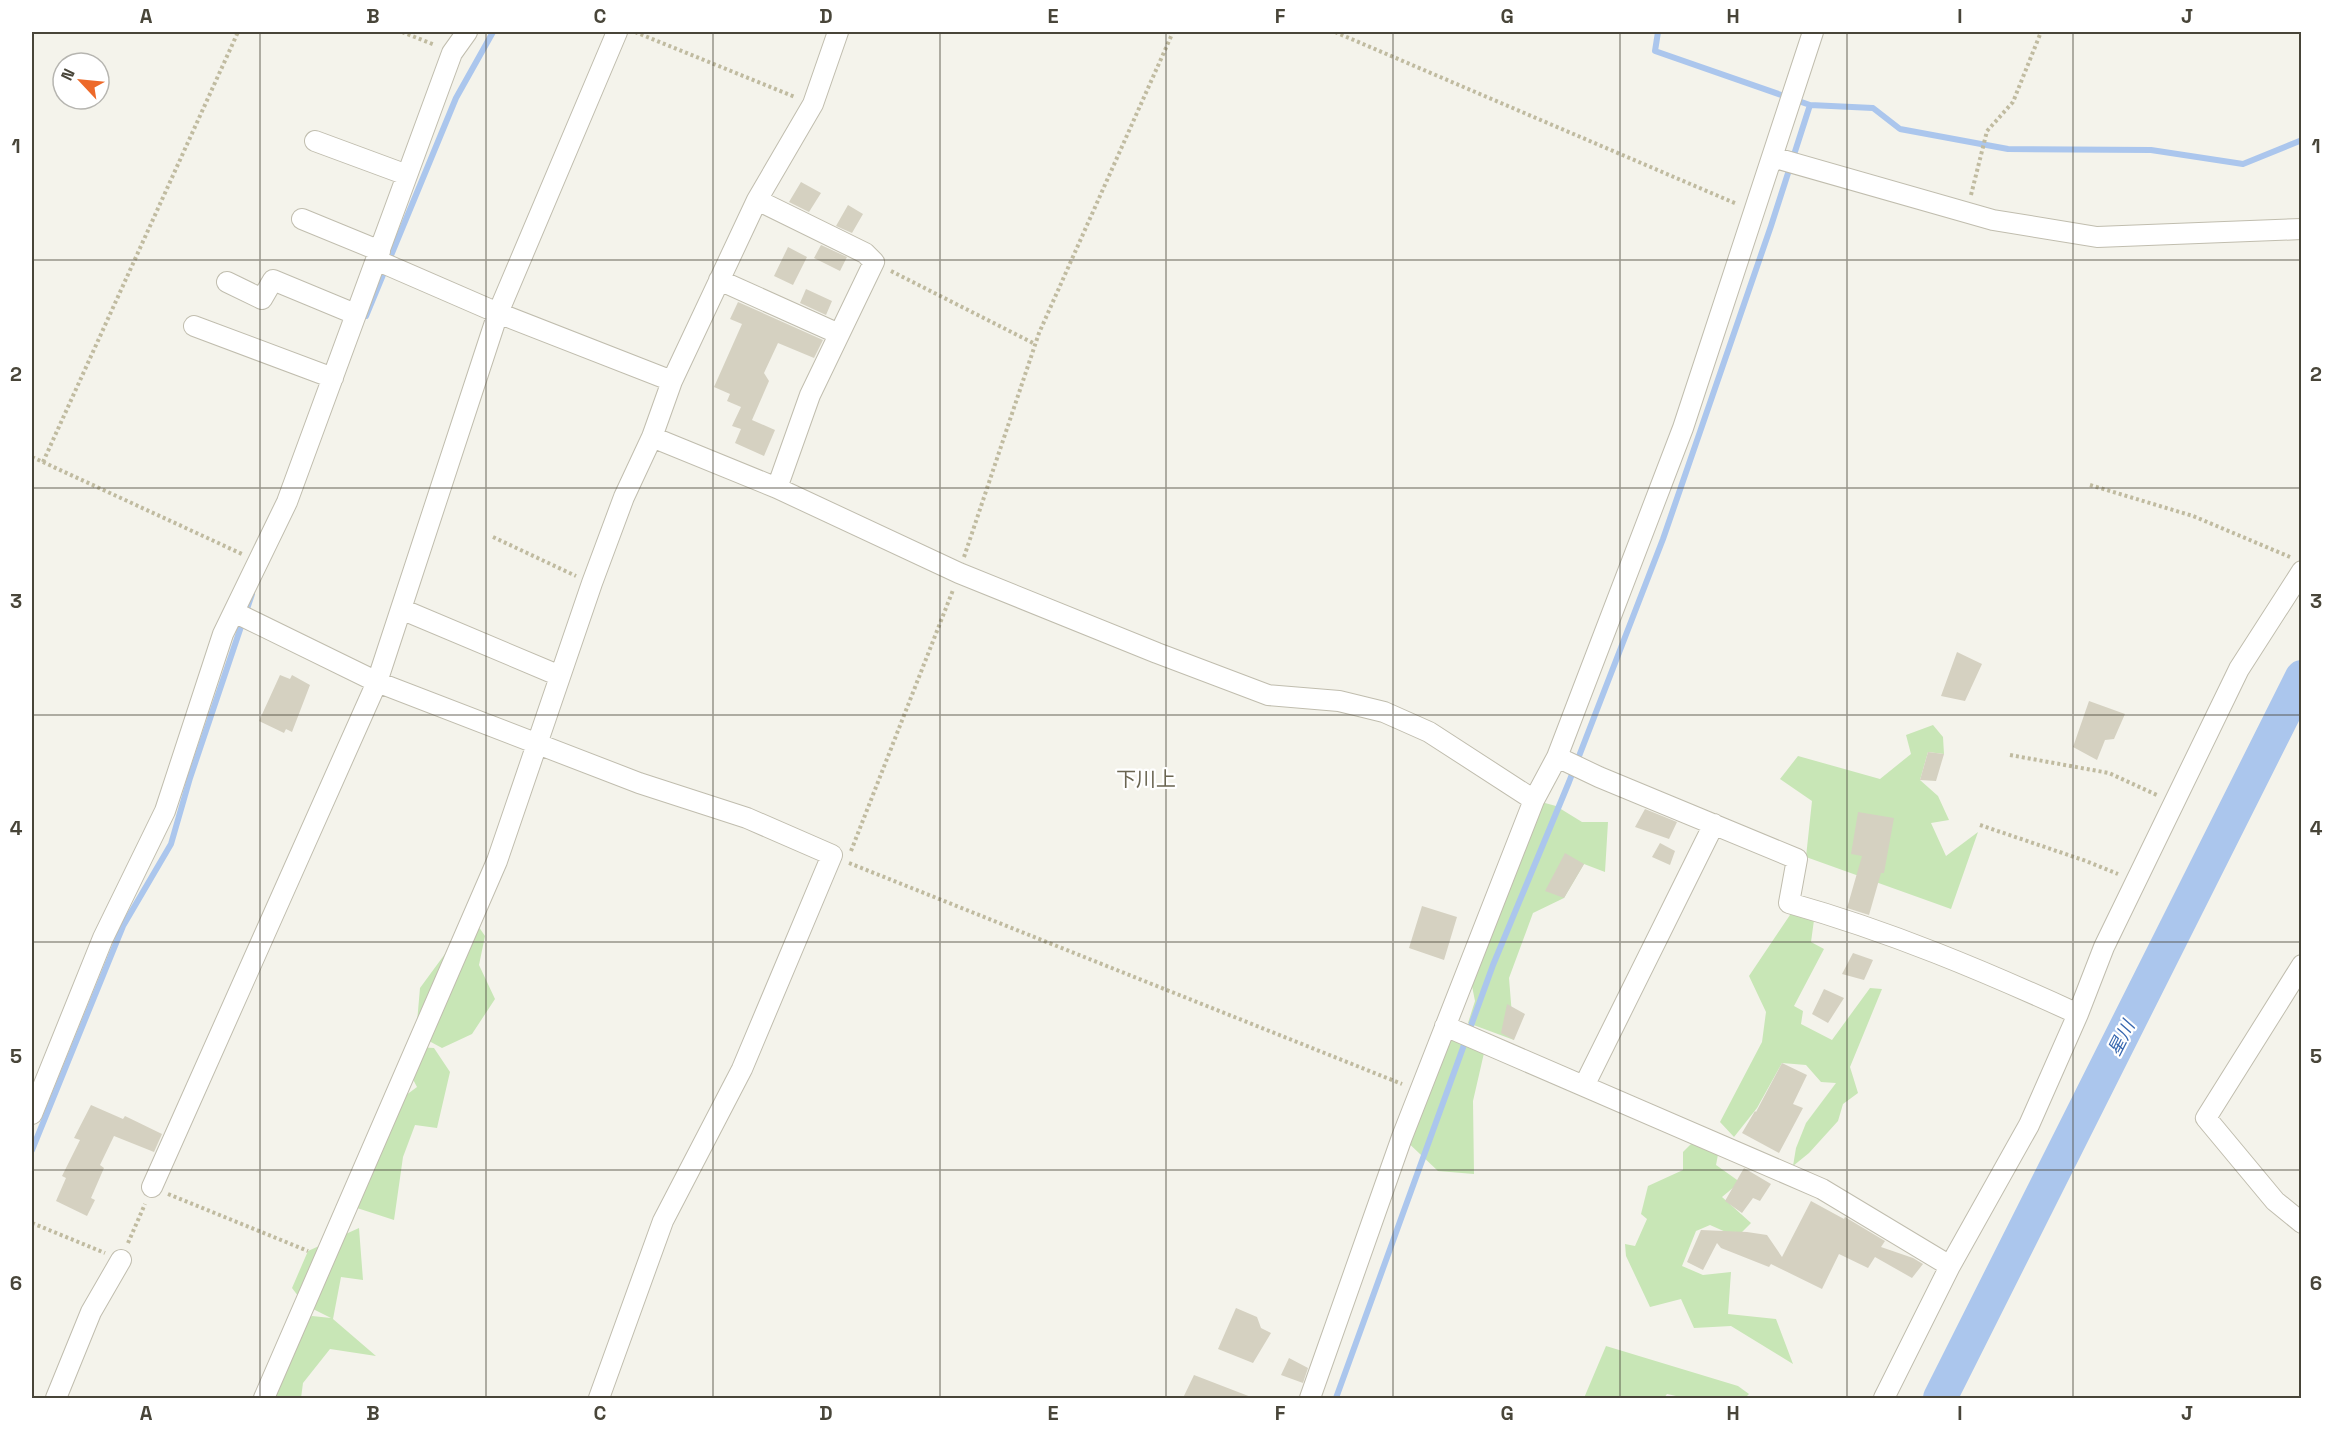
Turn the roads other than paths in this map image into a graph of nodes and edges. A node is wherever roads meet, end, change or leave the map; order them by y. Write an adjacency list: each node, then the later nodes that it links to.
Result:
1 (467, 32): 7 (street)
2 (617, 32): 14 (street)
3 (838, 32): 8 (street)
4 (1813, 32): 6 (street)
5 (315, 141): 7 (street)
6 (1772, 157): 10 (street); 28 (street)
7 (407, 175): 11 (street)
8 (757, 200): 12 (street); 17 (street)
9 (302, 219): 11 (street)
10 (2301, 229)
11 (378, 255): 14 (street); 15 (street)
12 (720, 280): 17 (street); 19 (street)
13 (227, 282): 15 (street)
14 (498, 313): 19 (street); 23 (street)
15 (355, 314): 18 (street)
16 (194, 326): 18 (street)
17 (839, 334): 21 (street)
18 (333, 378): 24 (street)
19 (672, 381): 20 (street)
20 (652, 437): 21 (street); 25 (street)
21 (777, 488): 29 (street)
22 (2296, 564): 32 (street)
23 (401, 609): 25 (street); 26 (street)
24 (234, 612): 26 (street); 35 (street)
25 (560, 676): 27 (street)
26 (377, 682): 27 (street); 36 (street)
27 (537, 743): 41 (street); 42 (street)
28 (1557, 757): 29 (street); 30 (street)
29 (1534, 800): 33 (street)
30 (1714, 824): 32 (street); 34 (street)
31 (2301, 968): 37 (street)
32 (2078, 1014): 39 (street)
33 (1445, 1026): 34 (street); 43 (street)
34 (1584, 1086): 39 (street)
35 (32, 1114)
36 (152, 1187)
37 (2301, 1223)
38 (121, 1260): 40 (street)
39 (1950, 1266): 44 (street)
40 (56, 1398)
41 (264, 1398)
42 (599, 1398)
43 (1310, 1398)
44 (1884, 1398)

